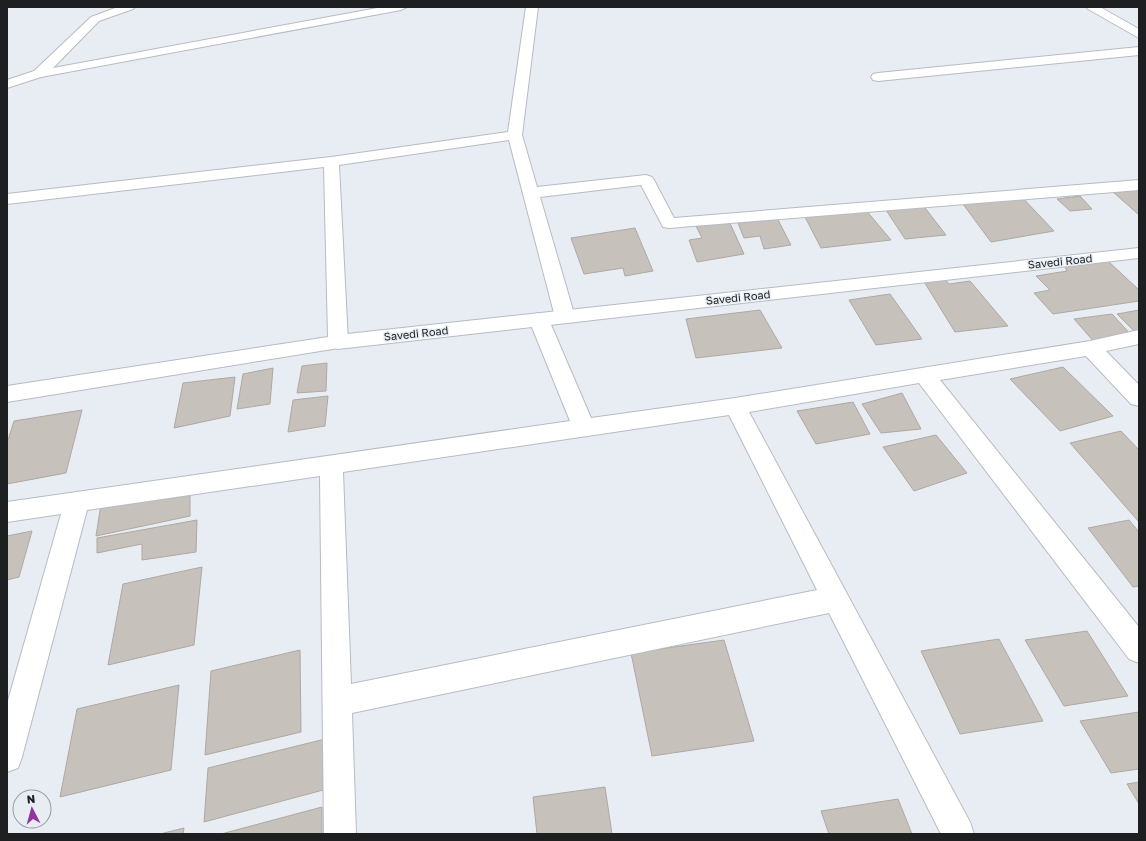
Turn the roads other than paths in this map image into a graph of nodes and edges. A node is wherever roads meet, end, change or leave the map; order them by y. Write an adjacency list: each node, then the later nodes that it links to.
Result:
1 (129, 7): 7 (street)
2 (401, 7): 7 (street)
3 (532, 7): 10 (street)
4 (1092, 7): 5 (street)
5 (1139, 34)
6 (1139, 51): 8 (street)
7 (39, 74): 9 (street)
8 (878, 77)
9 (7, 84)
10 (515, 135): 11 (street); 13 (street)
11 (331, 162): 14 (street); 19 (street)
12 (1139, 185): 13 (street)
13 (530, 193): 16 (street)
14 (7, 199)
15 (1139, 253): 16 (street, Savedi Road)
16 (565, 317): 17 (street, Savedi Road)
17 (539, 320): 19 (street, Savedi Road); 25 (street)
18 (1139, 338): 20 (street)
19 (338, 342): 22 (street, Savedi Road)
20 (1090, 348): 21 (street); 23 (street)
21 (924, 375): 24 (street); 30 (street)
22 (7, 394)
23 (1139, 398)
24 (735, 406): 25 (street); 29 (street)
25 (584, 428): 26 (street)
26 (331, 465): 27 (street); 31 (street)
27 (77, 502): 28 (street); 32 (street)
28 (7, 512)
29 (835, 599): 31 (street); 34 (street)
30 (1139, 649)
31 (337, 701): 33 (street)
32 (7, 754)
33 (340, 834)
34 (958, 834)

